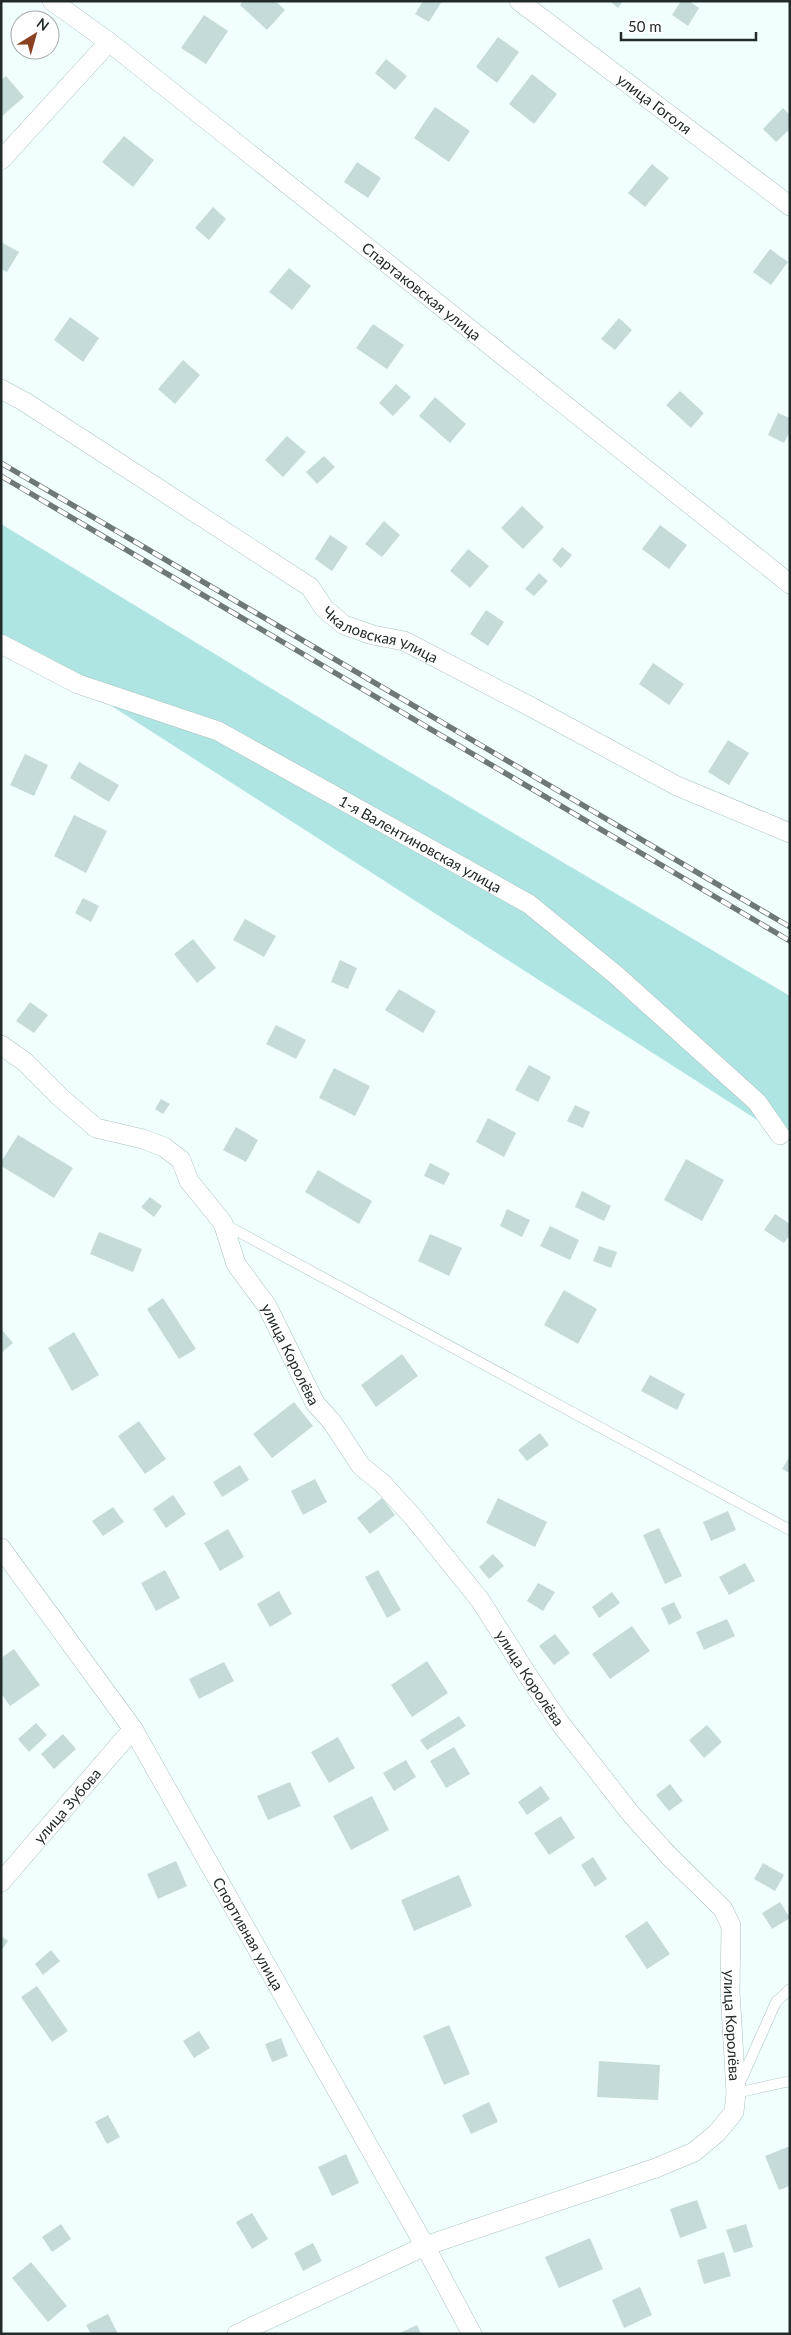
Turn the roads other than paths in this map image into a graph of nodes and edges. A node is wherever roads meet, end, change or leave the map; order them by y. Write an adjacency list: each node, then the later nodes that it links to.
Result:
1 (52, 1): 3 (street, Спартаковская улица)
2 (519, 1): 5 (street, улица Гоголя)
3 (109, 42): 4 (street); 7 (street, Спартаковская улица)
4 (1, 160)
5 (790, 206)
6 (1, 389): 9 (street, Чкаловская улица)
7 (790, 584)
8 (1, 644): 11 (street, 1-я Валентиновская улица)
9 (790, 833)
10 (1, 1045): 12 (street, улица Королёва)
11 (785, 1138)
12 (223, 1223): 13 (lane); 19 (street, улица Королёва)
13 (790, 1530)
14 (1, 1548): 15 (street, Спортивная улица)
15 (133, 1729): 16 (street, улица Зубова); 20 (street, Спортивная улица)
16 (1, 1882)
17 (790, 1989): 19 (lane)
18 (790, 2081): 19 (lane)
19 (736, 2093): 20 (street, улица Королёва)
20 (425, 2246): 21 (street, улица Королёва); 22 (street, Спортивная улица)
21 (237, 2334)
22 (472, 2334)

